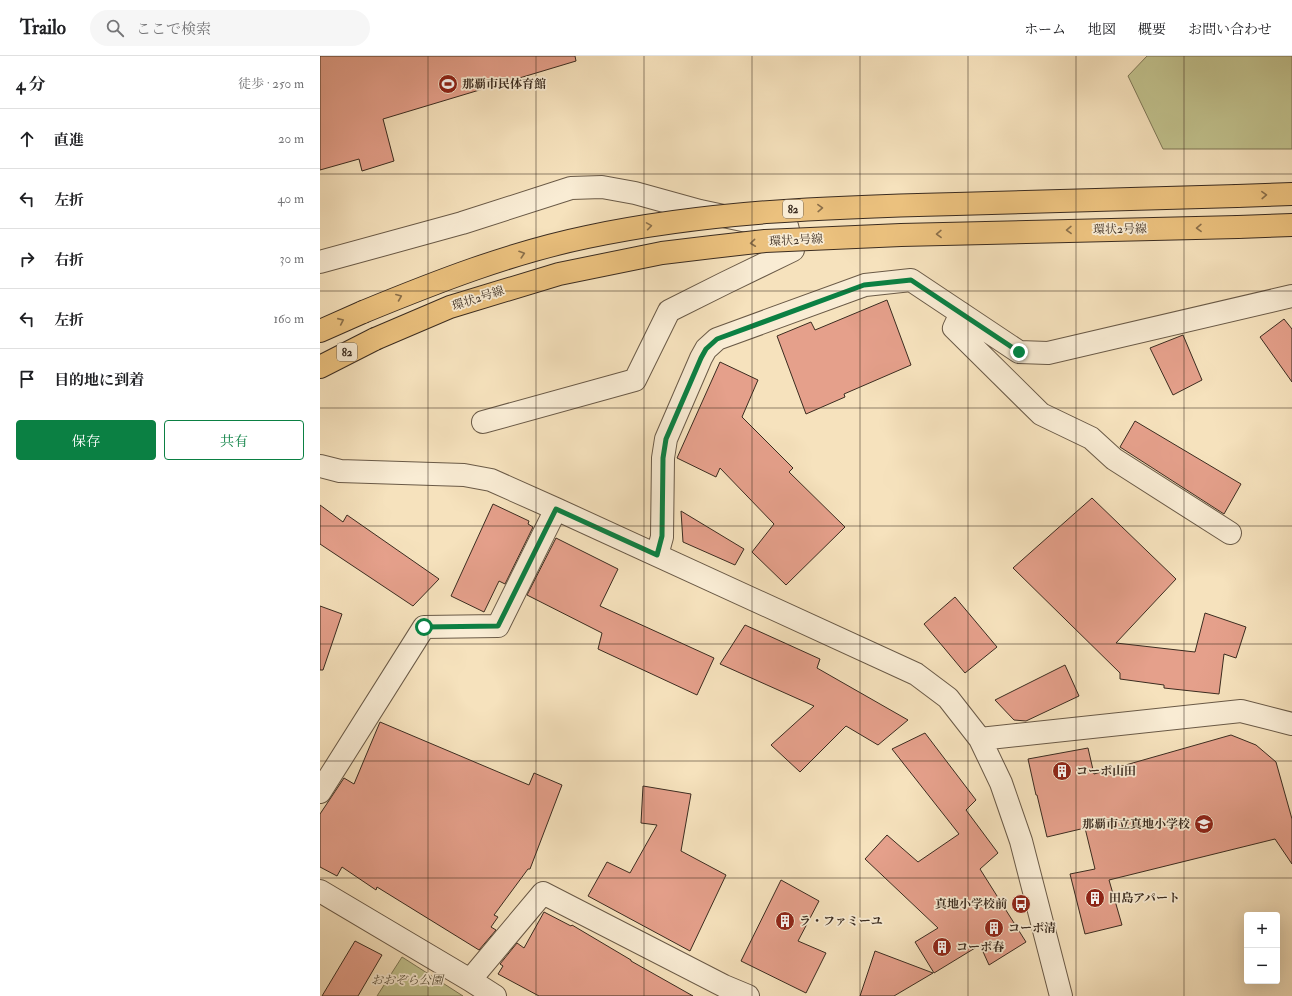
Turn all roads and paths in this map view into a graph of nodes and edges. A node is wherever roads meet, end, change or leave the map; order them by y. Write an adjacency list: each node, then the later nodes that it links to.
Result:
1 (1292, 194): 6 (main road, 82, one-way to 1, bridge)
2 (1292, 225): 7 (main road, 環状2号線 / 82, one-way to 7, bridge)
3 (320, 262): 8 (street)
4 (1292, 296): 5 (street)
5 (961, 313): 11 (street); 12 (street)
6 (320, 331)
7 (320, 367)
8 (483, 422)
9 (320, 466): 10 (street)
10 (556, 509): 12 (street); 15 (street)
11 (1230, 533)
12 (657, 555): 14 (street)
13 (1292, 724): 14 (street)
14 (980, 738): 20 (street)
15 (320, 792)
16 (320, 892): 17 (street)
17 (470, 980): 18 (street); 19 (street)
18 (495, 996)
19 (748, 996)
20 (1061, 996)

